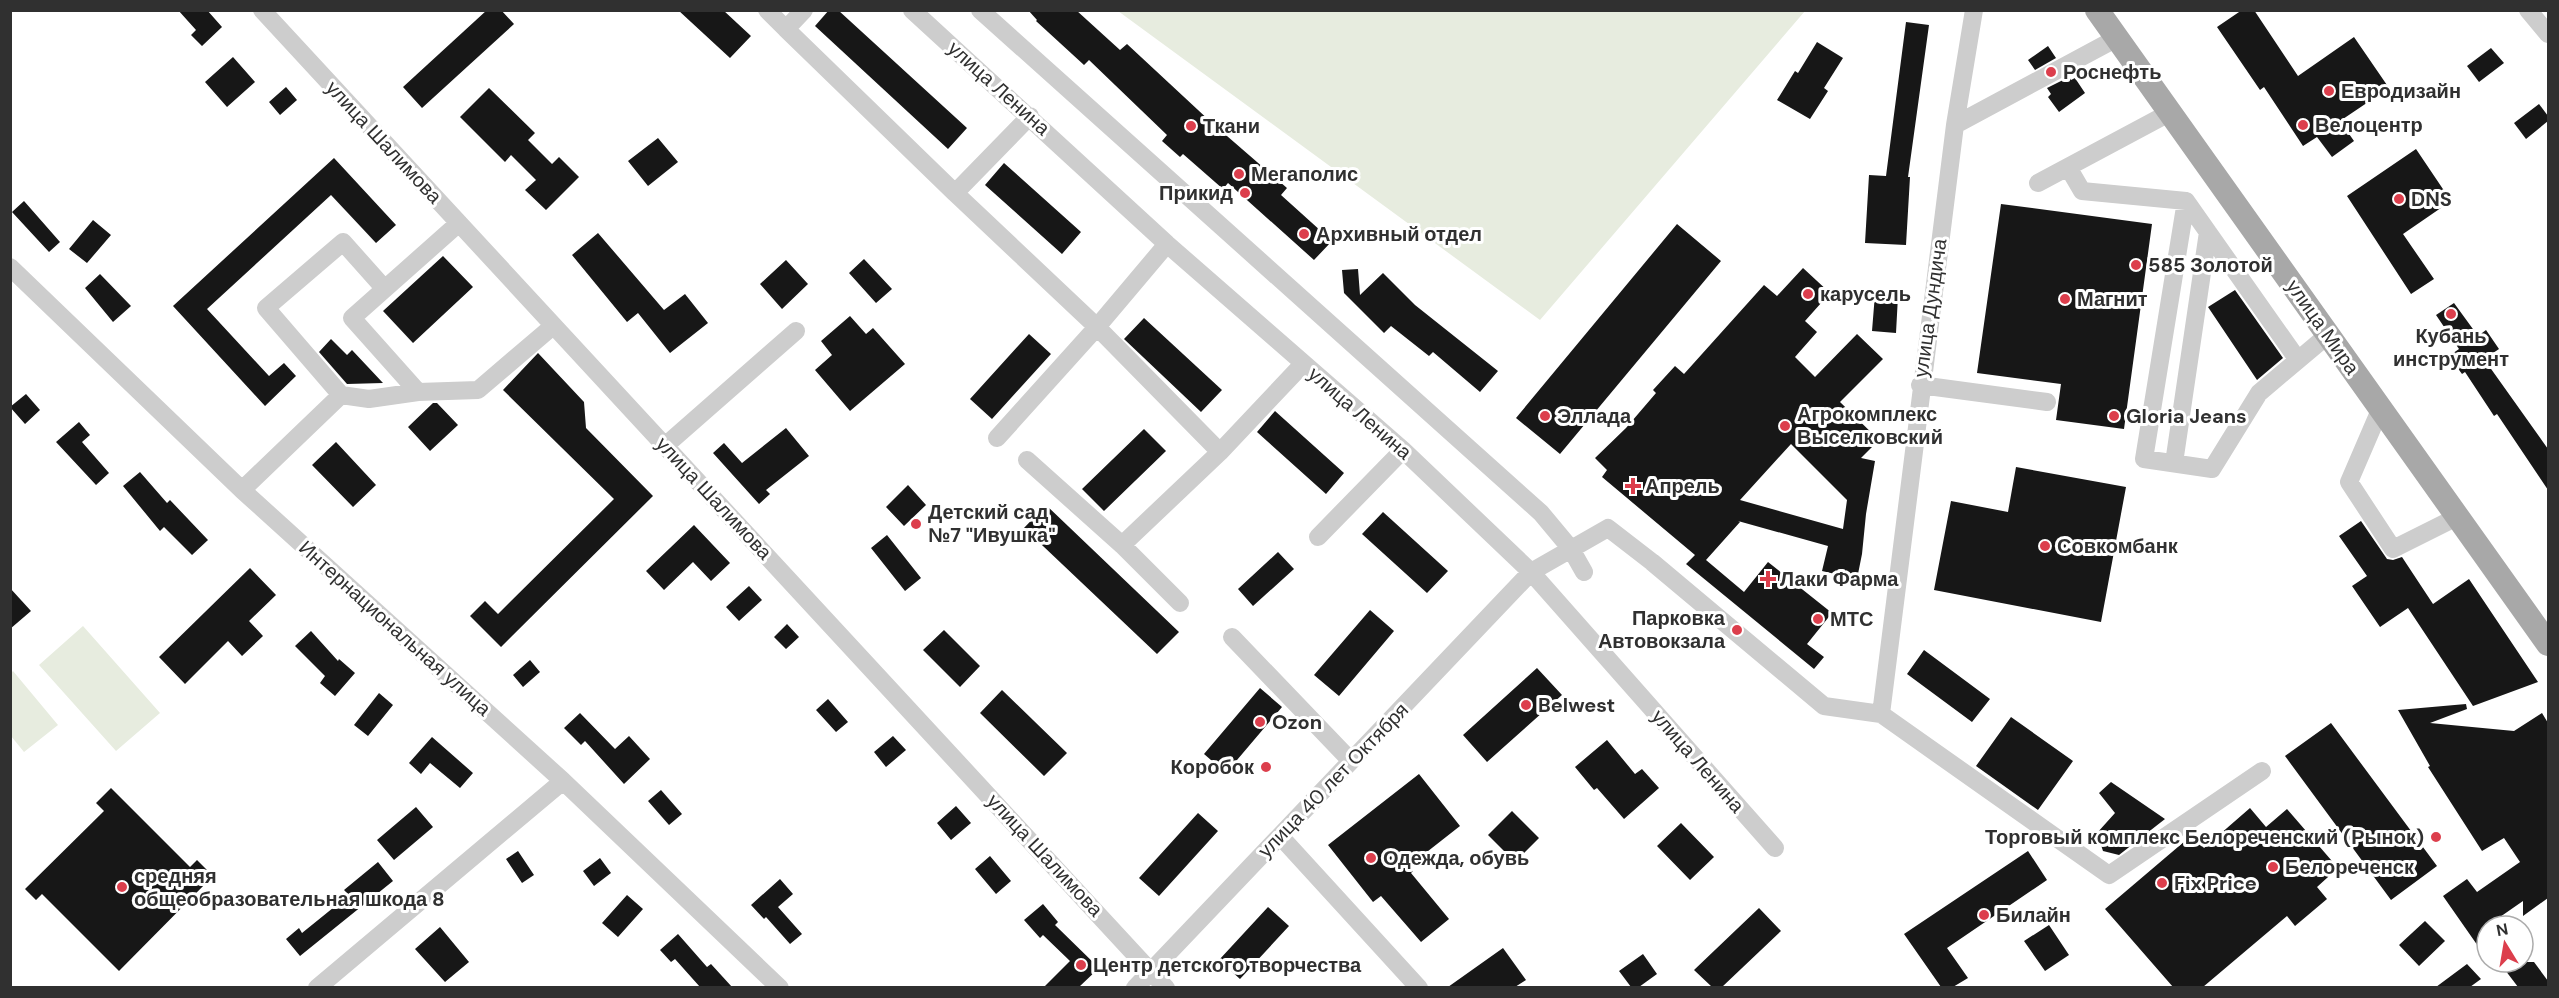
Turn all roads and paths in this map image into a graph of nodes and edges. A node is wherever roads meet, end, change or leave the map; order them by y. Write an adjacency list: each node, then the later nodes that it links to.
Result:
1 (262, 10): 19 (street, улица Шалимова)
2 (767, 10): 9 (street)
3 (804, 10): 9 (street)
4 (912, 10): 13 (street, улица Ленина)
5 (980, 10): 45 (street)
6 (1974, 10): 14 (street, улица Дундича)
7 (2097, 10): 11 (main road, улица Мира)
8 (2528, 10): 10 (street)
9 (786, 29): 17 (street)
10 (2548, 34)
11 (2117, 38): 12 (main road, улица Мира); 14 (street)
12 (2169, 113): 15 (street); 27 (main road, улица Мира)
13 (1030, 116): 17 (street); 21 (street, улица Ленина)
14 (1955, 125): 30 (street, улица Дундича)
15 (2068, 167): 16 (street); 18 (street)
16 (2038, 183)
17 (955, 193): 25 (street)
18 (2186, 201): 20 (street); 40 (street)
19 (459, 223): 23 (street); 24 (street, улица Шалимова)
20 (2208, 232): 28 (street); 40 (street)
21 (1167, 244): 25 (street); 29 (street, улица Ленина)
22 (10, 267): 41 (street, Интернациональная улица)
23 (384, 288): 31 (street); 32 (street)
24 (553, 326): 31 (street); 36 (street, улица Шалимова)
25 (1097, 327): 35 (street); 38 (street)
26 (796, 331): 36 (street)
27 (2329, 334): 28 (street); 34 (main road, улица Мира)
28 (2298, 360): 40 (street)
29 (1303, 364): 37 (street, улица Ленина); 38 (street)
30 (1920, 385): 33 (street); 51 (street, улица Дундича)
31 (418, 392): 32 (street)
32 (341, 394): 41 (street)
33 (2047, 402)
34 (2380, 410): 42 (main road, улица Мира); 42 (street)
35 (997, 438)
36 (666, 445): 57 (street, улица Шалимова)
37 (1403, 450): 43 (street); 46 (street, улица Ленина)
38 (1220, 452): 44 (street)
39 (1027, 460): 44 (street)
40 (2174, 463)
41 (243, 490): 54 (street, Интернациональная улица)
42 (2457, 517): 50 (main road, улица Мира)
43 (1318, 537)
44 (1122, 545): 48 (street)
45 (1571, 549): 46 (street, улица 40 лет Октября); 47 (street); 51 (street, улица 40 лет Октября)
46 (1531, 572): 52 (street, улица 40 лет Октября); 56 (street, улица Ленина)
47 (1584, 572)
48 (1180, 603)
49 (1232, 637): 52 (street)
50 (2548, 644)
51 (1881, 714): 53 (street)
52 (1351, 761): 55 (street, улица 40 лет Октября)
53 (2262, 771)
54 (563, 781): 58 (street); 59 (street, Интернациональная улица)
55 (1280, 836): 57 (street, улица 40 лет Октября); 62 (street)
56 (1775, 848)
57 (1151, 970): 60 (street, улица 40 лет Октября); 61 (street, улица Шалимова)
58 (317, 987)
59 (780, 987)
60 (1135, 987)
61 (1166, 987)
62 (1419, 987)

